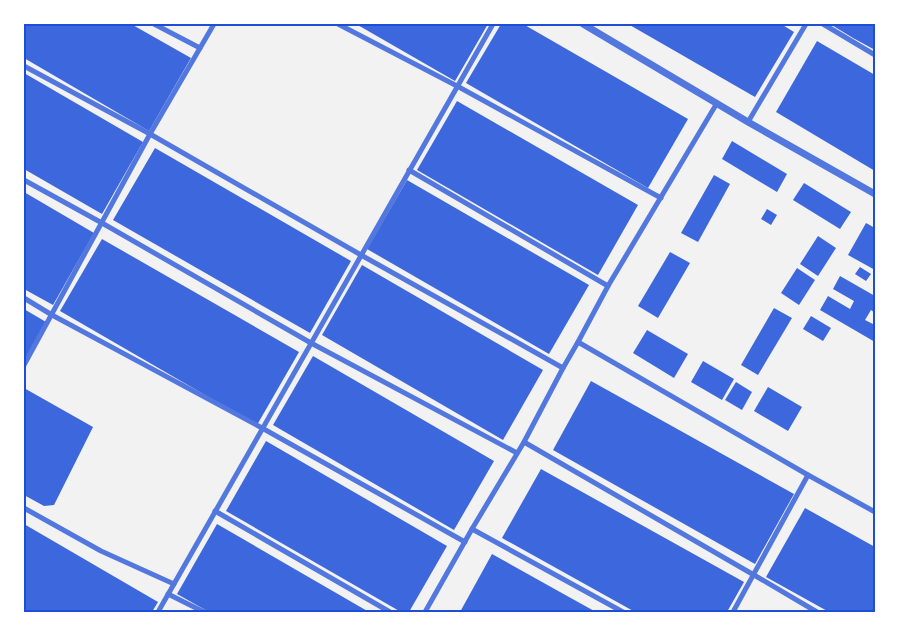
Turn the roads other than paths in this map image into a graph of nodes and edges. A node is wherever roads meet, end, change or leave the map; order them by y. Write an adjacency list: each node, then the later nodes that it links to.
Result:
1 (154, 24): 8 (street)
2 (214, 24): 8 (street)
3 (338, 24): 11 (street)
4 (493, 24): 11 (street)
5 (584, 24): 12 (street)
6 (806, 24): 13 (street)
7 (823, 24): 9 (street)
8 (200, 48): 14 (street)
9 (875, 55)
10 (24, 66): 14 (street)
11 (457, 86): 15 (street); 18 (street)
12 (717, 103): 13 (street); 18 (street)
13 (748, 122): 17 (street)
14 (150, 134): 19 (street); 20 (street)
15 (409, 170): 20 (street); 21 (street)
16 (24, 180): 19 (street)
17 (875, 194)
18 (661, 198): 21 (street)
19 (102, 223): 23 (street); 24 (street)
20 (361, 255): 24 (street); 27 (street)
21 (608, 286): 25 (street)
22 (24, 298): 23 (street)
23 (52, 315): 26 (street); 28 (street)
24 (311, 342): 28 (street); 30 (street)
25 (578, 342): 27 (street); 31 (street)
26 (24, 365)
27 (562, 368): 29 (street)
28 (262, 428): 33 (street); 36 (street)
29 (524, 442): 30 (street); 37 (street)
30 (517, 453): 35 (street)
31 (808, 476): 34 (street); 37 (street)
32 (24, 508): 38 (street)
33 (215, 511): 38 (street); 42 (street)
34 (875, 512)
35 (472, 529): 36 (street); 44 (street)
36 (465, 542): 43 (street)
37 (754, 575): 45 (street); 46 (street)
38 (174, 584): 39 (street)
39 (168, 594): 40 (street); 41 (street)
40 (158, 612)
41 (204, 612)
42 (390, 612)
43 (426, 612)
44 (623, 612)
45 (733, 612)
46 (817, 612)

